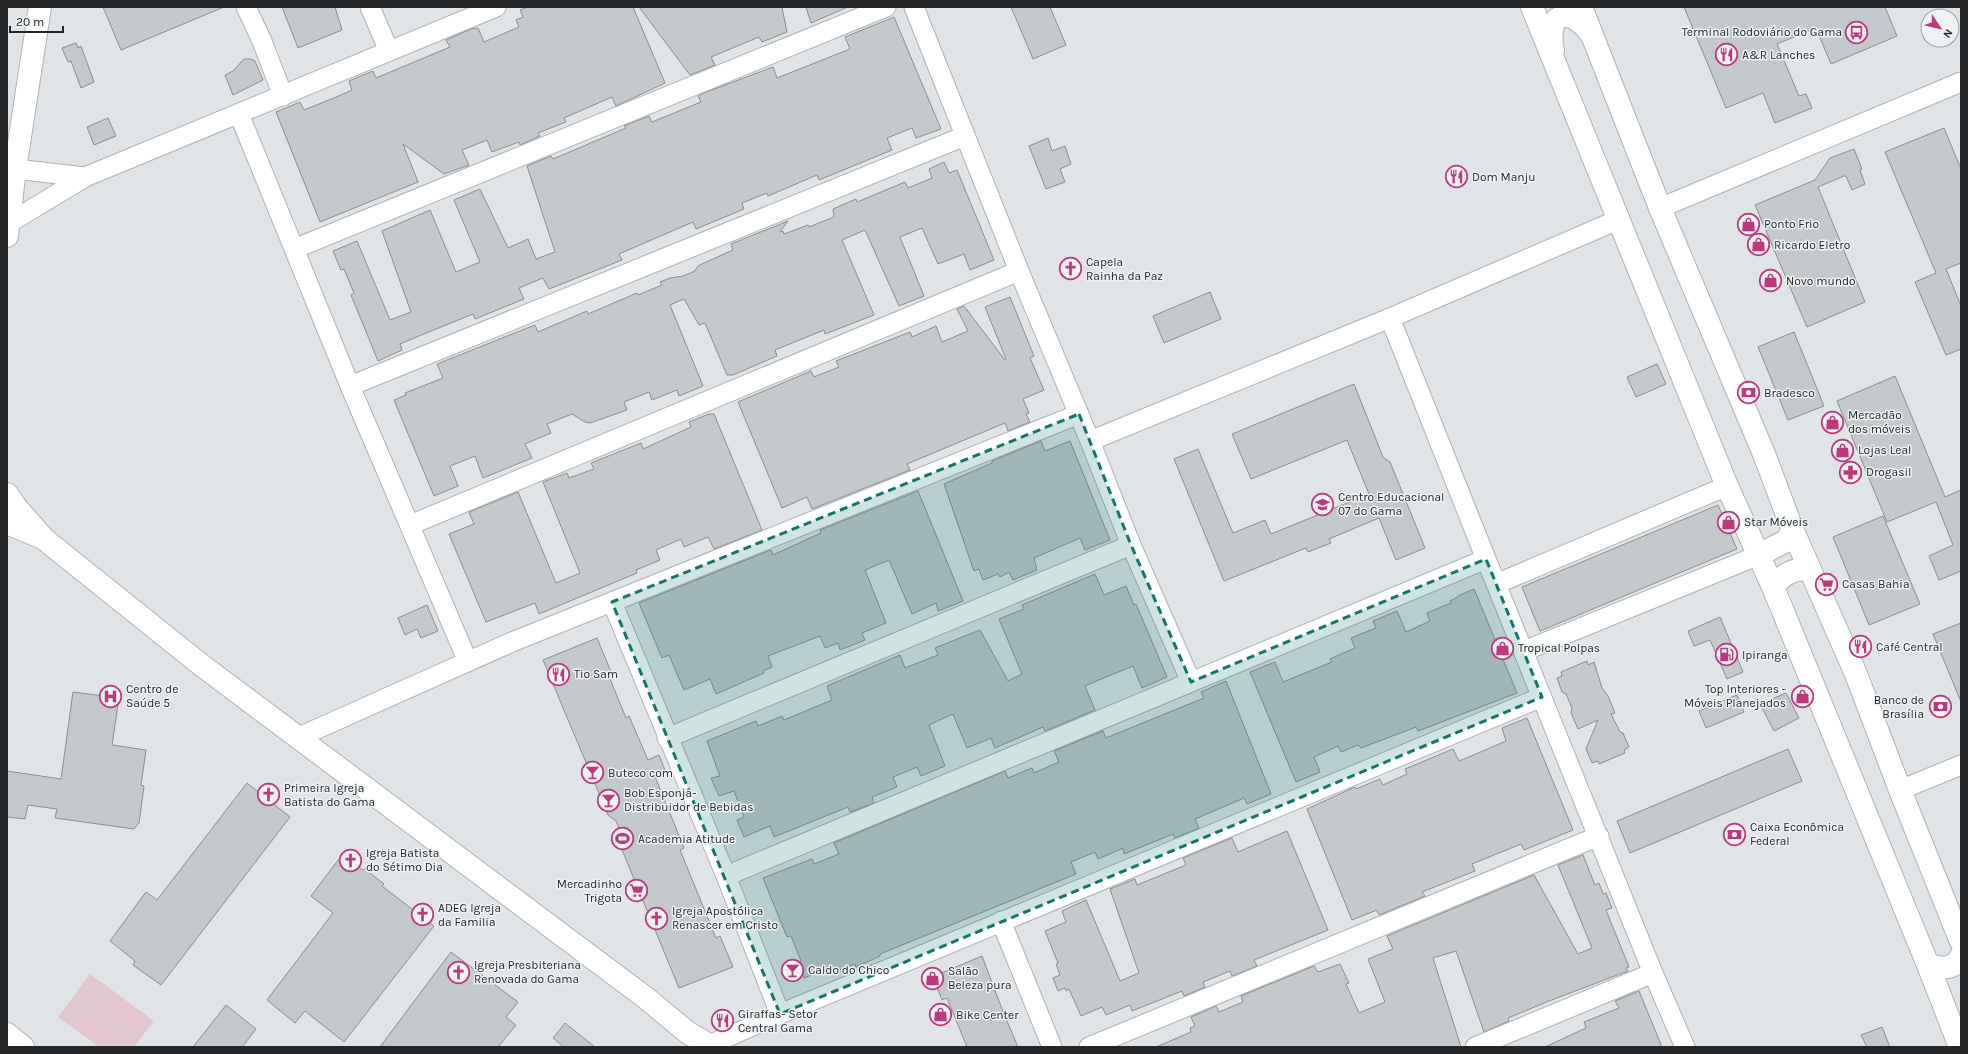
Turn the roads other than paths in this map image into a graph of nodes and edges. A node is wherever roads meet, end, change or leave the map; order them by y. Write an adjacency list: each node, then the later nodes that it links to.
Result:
1 (30, 7): 11 (main road)
2 (40, 7): 11 (main road)
3 (246, 7): 15 (street)
4 (370, 7): 12 (street)
5 (496, 7): 12 (street)
6 (886, 7): 23 (street)
7 (914, 7): 17 (street)
8 (1532, 7): 13 (main road)
9 (1581, 7): 10 (main road)
10 (1596, 42): 13 (main road); 20 (main road)
11 (35, 44): 18 (main road)
12 (389, 52): 15 (street)
13 (1555, 61): 21 (main road)
14 (1961, 82): 20 (street)
15 (283, 96): 16 (street)
16 (238, 114): 19 (street); 23 (street)
17 (965, 136): 24 (street); 26 (street)
18 (15, 169): 19 (street); 22 (main road)
19 (85, 177): 22 (street)
20 (1660, 208): 33 (main road)
21 (1620, 219): 25 (street); 29 (main road)
22 (8, 230)
23 (294, 249): 26 (street)
24 (1019, 271): 27 (street); 32 (street)
25 (1390, 318): 28 (street); 37 (street)
26 (350, 386): 32 (street)
27 (1079, 414): 28 (street); 41 (street)
28 (1090, 440): 35 (street)
29 (1727, 486): 36 (main road); 39 (street)
30 (7, 494): 34 (main road)
31 (7, 524): 34 (main road)
32 (410, 525): 43 (street)
33 (1792, 531): 36 (main road); 38 (main road)
34 (44, 539): 46 (main road)
35 (1131, 545): 44 (street); 47 (street)
36 (1759, 555): 40 (main road); 42 (street)
37 (1486, 559): 39 (street); 44 (street)
38 (1810, 570): 40 (main road); 49 (main road)
39 (1496, 584): 42 (street)
40 (1773, 587): 55 (main road)
41 (612, 602): 43 (street); 47 (street)
42 (1524, 651): 45 (street)
43 (468, 662): 46 (street)
44 (1191, 682): 51 (street)
45 (1542, 697): 50 (street); 52 (street)
46 (299, 737): 59 (main road)
47 (667, 738): 51 (street)
48 (1961, 766): 49 (street)
49 (1900, 790): 53 (main road)
50 (1599, 836): 56 (street); 62 (street)
51 (726, 876): 57 (street)
52 (1001, 921): 57 (street); 61 (street)
53 (1961, 942)
54 (1961, 956): 55 (main road)
55 (1928, 966): 65 (main road)
56 (1653, 973): 63 (street); 64 (street)
57 (780, 1014): 59 (street)
58 (7, 1034): 60 (main road)
59 (711, 1046)
60 (23, 1047)
61 (1052, 1047)
62 (1089, 1047)
63 (1475, 1047)
64 (1685, 1047)
65 (1960, 1047)

